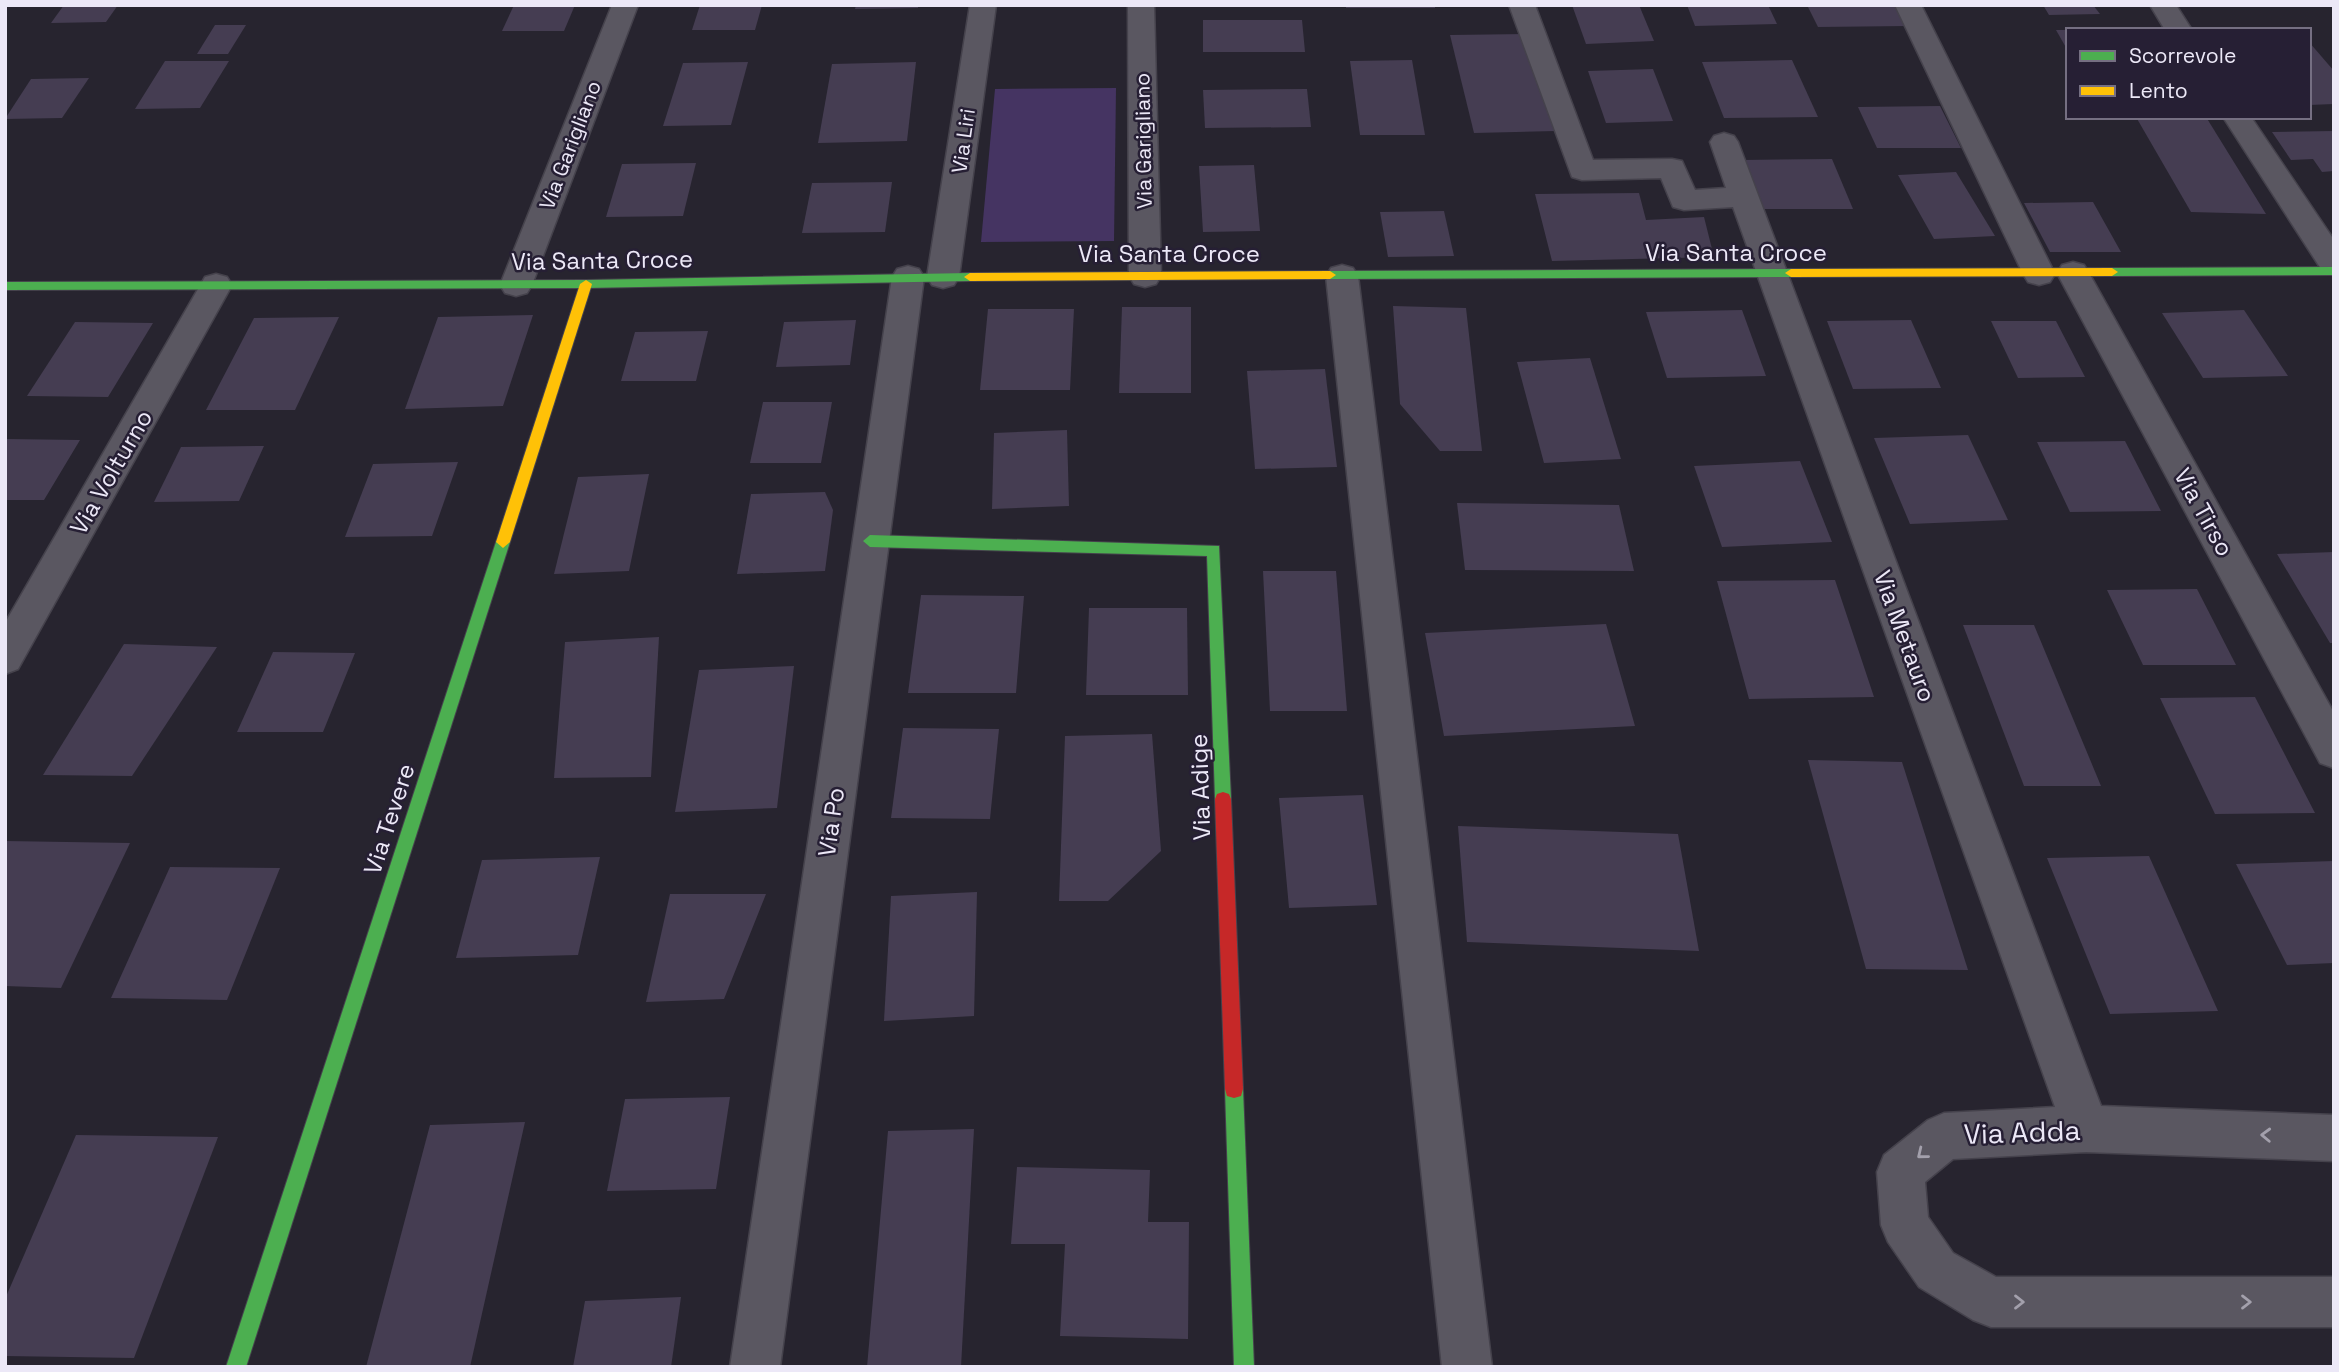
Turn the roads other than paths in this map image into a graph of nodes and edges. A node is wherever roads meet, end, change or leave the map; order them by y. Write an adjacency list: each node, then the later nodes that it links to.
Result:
1 (625, 5): 20 (street, Via Garigliano)
2 (983, 5): 17 (street, Via Liri)
3 (1141, 5): 15 (street, Via Garigliano)
4 (1522, 5): 10 (street)
5 (1908, 5): 13 (street, Via Tirso)
6 (2163, 5): 7 (street)
7 (2178, 28)
8 (2238, 119): 11 (street)
9 (1724, 142): 10 (street, Via Metauro)
10 (1745, 197): 14 (street, Via Metauro)
11 (2334, 264)
12 (2334, 271): 13 (street, Via Santa Croce)
13 (2056, 273): 14 (street, Via Santa Croce); 24 (street, Via Tirso)
14 (1773, 274): 16 (street, Via Santa Croce); 25 (street, Via Metauro)
15 (1145, 276): 16 (street, Via Santa Croce); 17 (street, Via Santa Croce)
16 (1342, 276): 31 (street)
17 (925, 277): 18 (street, Via Santa Croce); 22 (street, Via Po)
18 (586, 284): 20 (street, Via Santa Croce); 28 (street, Via Tevere)
19 (216, 285): 20 (street, Via Santa Croce); 21 (street, Via Santa Croce); 23 (street, Via Volturno)
20 (516, 285)
21 (5, 286)
22 (870, 541): 29 (street, Via Po); 30 (street, Via Adige)
23 (5, 658)
24 (2334, 751)
25 (2086, 1129): 26 (street, Via Adda, one-way to 25); 27 (street, Via Adda, one-way to 27)
26 (2334, 1138)
27 (2334, 1302)
28 (236, 1367)
29 (755, 1367)
30 (1244, 1367)
31 (1467, 1367)

